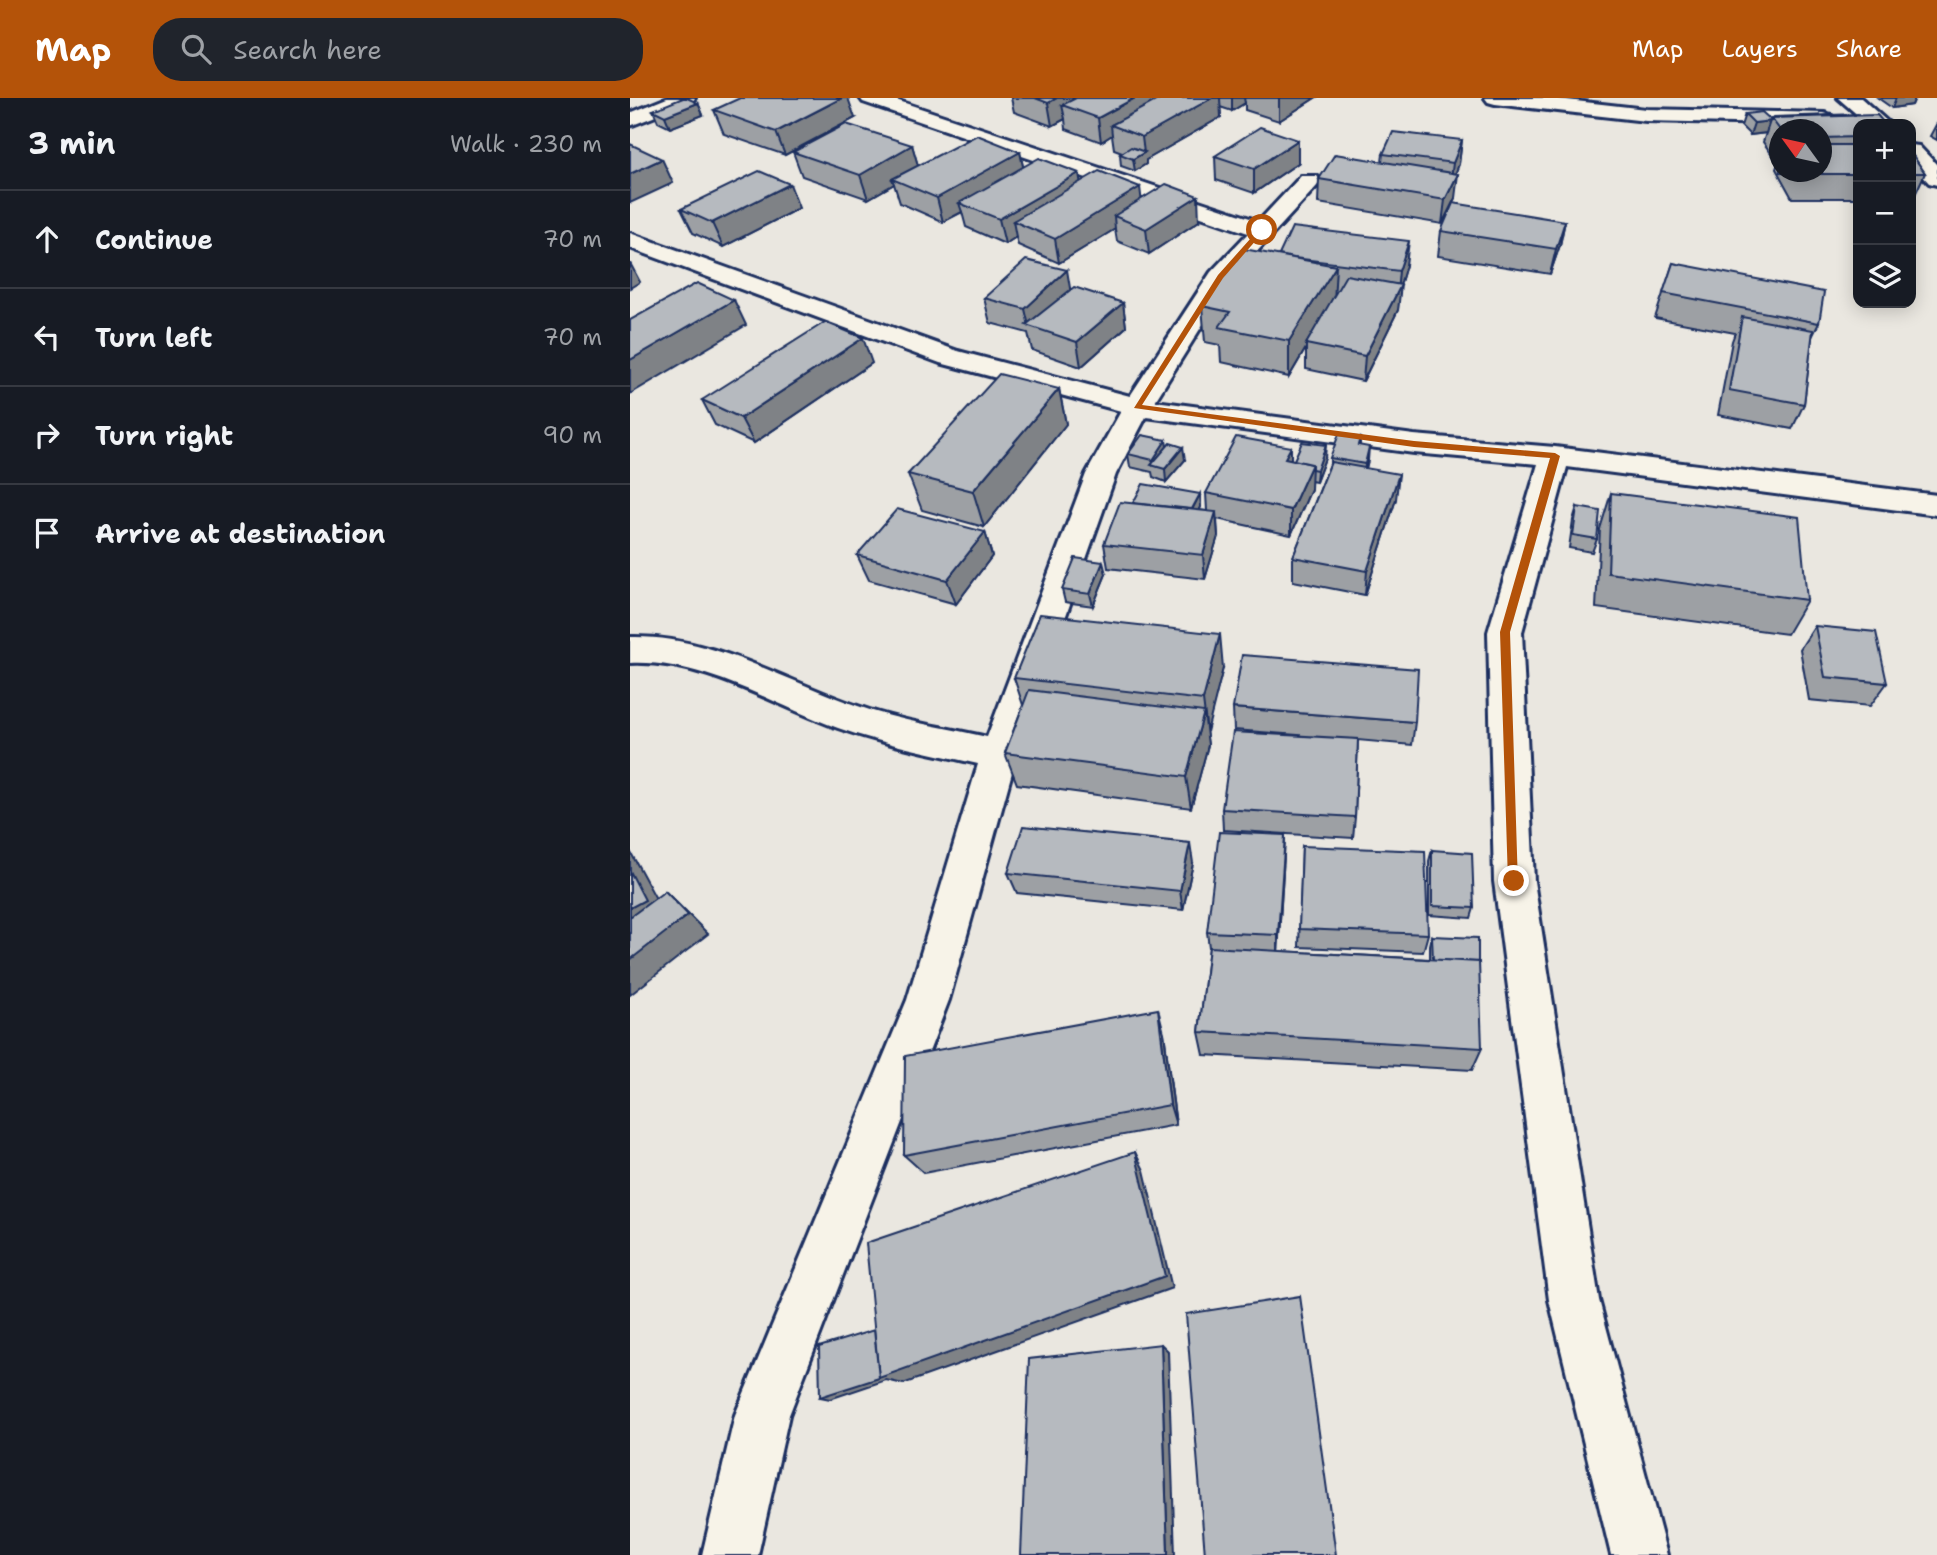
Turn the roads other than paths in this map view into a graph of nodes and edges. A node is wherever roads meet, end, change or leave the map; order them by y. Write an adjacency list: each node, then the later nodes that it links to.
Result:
1 (685, 98): 6 (street)
2 (870, 98): 11 (street)
3 (1495, 98): 7 (street)
4 (1849, 98): 5 (street)
5 (1874, 119)
6 (630, 120)
7 (1853, 121)
8 (1916, 156): 9 (street)
9 (1937, 178)
10 (1309, 181): 11 (street)
11 (1262, 230): 15 (street)
12 (630, 240): 13 (street)
13 (730, 276): 14 (street); 15 (street)
14 (705, 289)
15 (1137, 407): 16 (street); 19 (street)
16 (1555, 456): 17 (street); 21 (street)
17 (1937, 505)
18 (630, 650): 19 (street)
19 (999, 754): 20 (street)
20 (730, 1555)
21 (1639, 1555)

